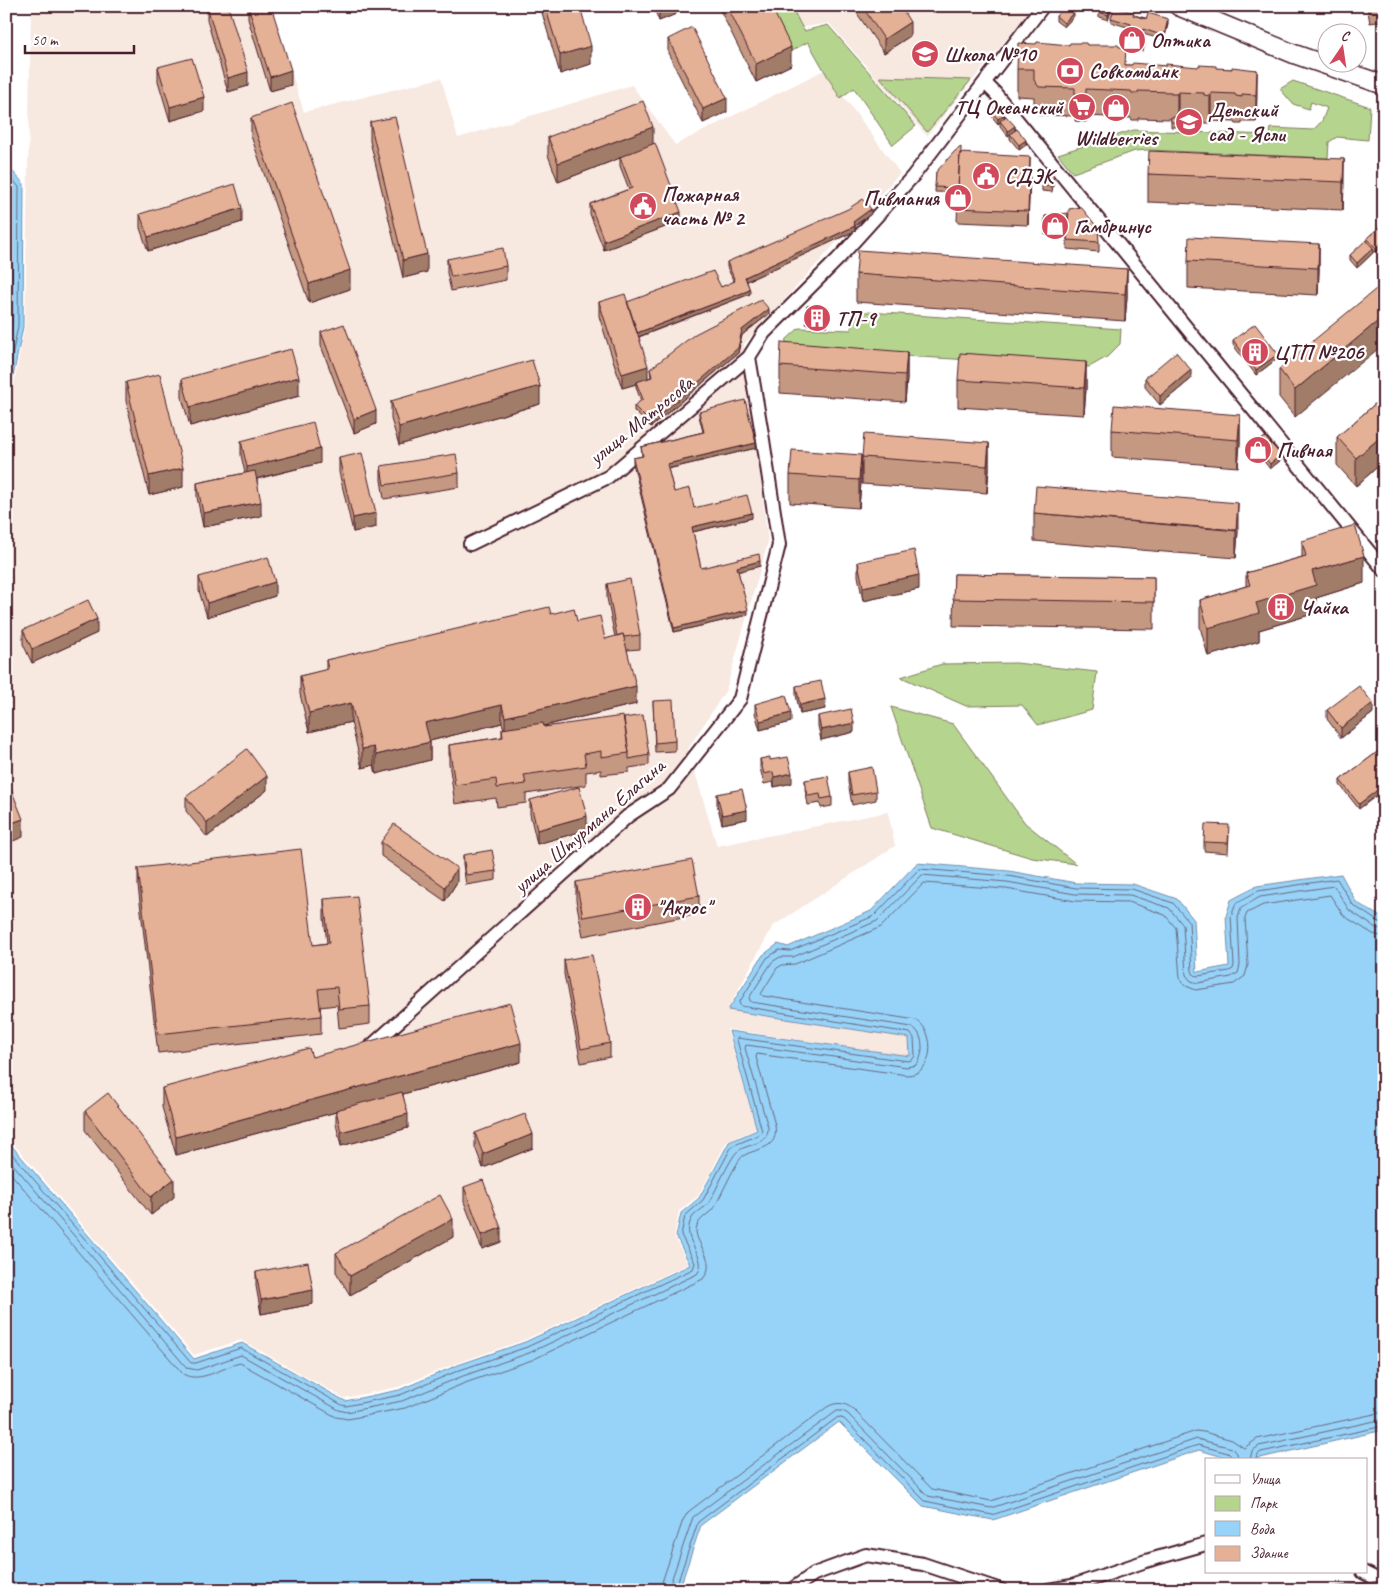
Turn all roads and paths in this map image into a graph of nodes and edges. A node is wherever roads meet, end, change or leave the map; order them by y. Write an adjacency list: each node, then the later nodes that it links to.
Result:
1 (1043, 6): 3 (street)
2 (1178, 6): 4 (main road)
3 (985, 83): 5 (street); 7 (street)
4 (1384, 84)
5 (749, 357): 6 (street, улица Матросова); 8 (street, улица Штурмана Елагина)
6 (470, 544)
7 (1384, 570)
8 (368, 1050)
9 (1205, 1544): 14 (street)
10 (1367, 1574): 11 (street)
11 (1384, 1585)
12 (791, 1590): 13 (street)
13 (1001, 1590)
14 (1048, 1590)

